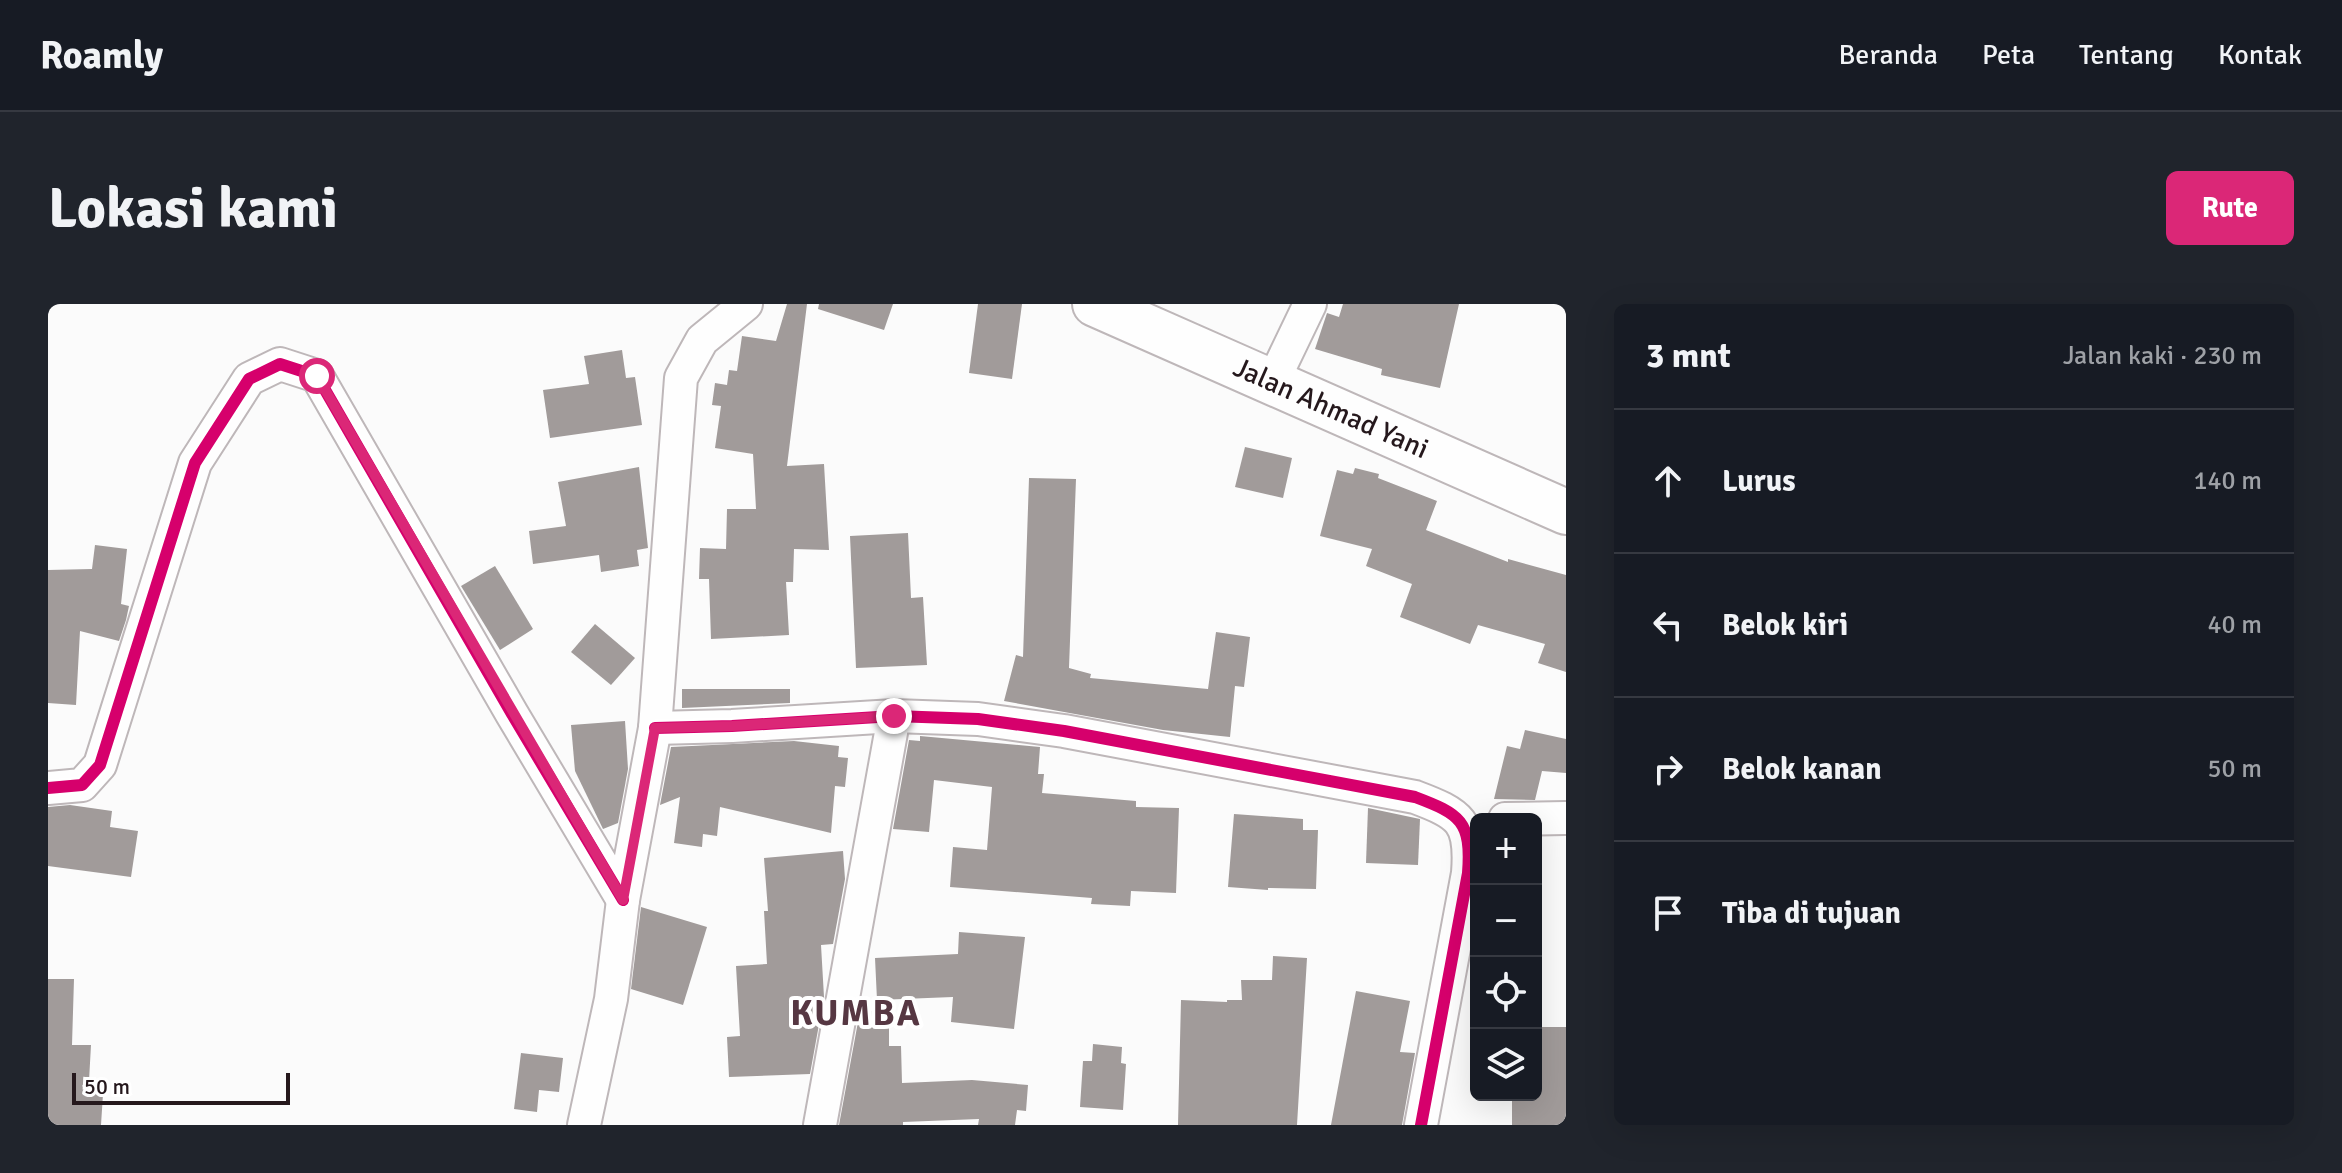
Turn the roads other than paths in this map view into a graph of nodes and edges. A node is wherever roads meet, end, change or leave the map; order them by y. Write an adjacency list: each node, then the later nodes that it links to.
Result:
1 (746, 304): 7 (street)
2 (1095, 304): 4 (highway, Jalan Ahmad Yani)
3 (1310, 304): 4 (street)
4 (1273, 381): 5 (highway, Jalan Ahmad Yani)
5 (1566, 512)
6 (894, 716): 7 (street); 11 (street); 14 (street)
7 (655, 728): 12 (street)
8 (48, 788): 12 (street)
9 (1542, 818): 10 (street)
10 (1566, 818)
11 (1469, 822): 15 (street)
12 (623, 900): 13 (street)
13 (584, 1125)
14 (820, 1125)
15 (1421, 1125)

